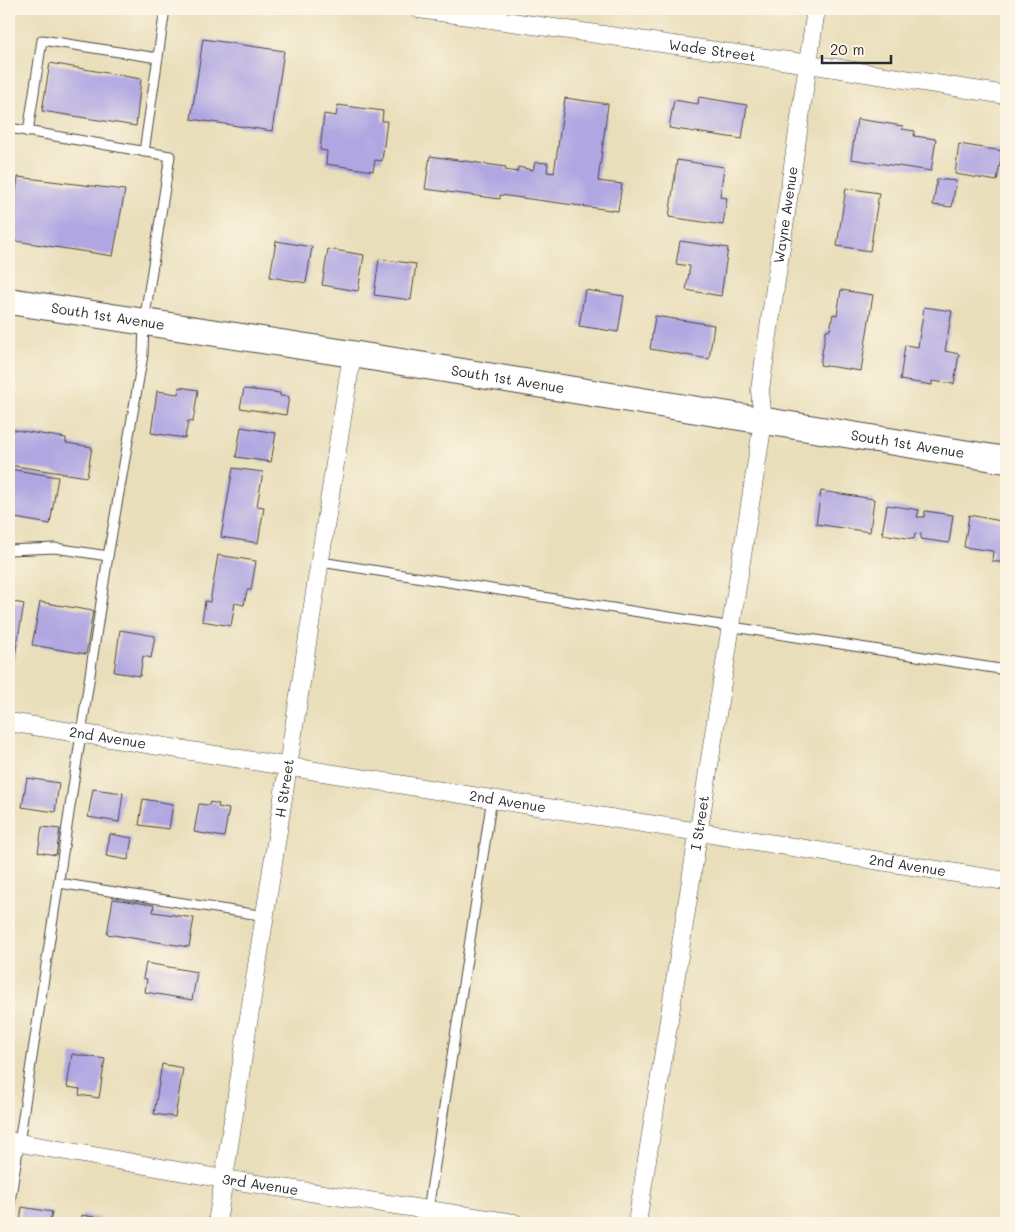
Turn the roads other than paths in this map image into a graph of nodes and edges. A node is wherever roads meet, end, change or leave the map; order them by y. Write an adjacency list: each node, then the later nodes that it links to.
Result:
1 (165, 9): 5 (lane)
2 (419, 9): 4 (street, Wade Street)
3 (816, 9): 6 (street, Wayne Avenue)
4 (452, 11): 6 (street, Wade Street)
5 (158, 58): 9 (lane); 10 (lane)
6 (809, 64): 7 (street, Wade Street); 14 (street, Wayne Avenue)
7 (1006, 95)
8 (9, 128): 9 (lane)
9 (28, 132): 10 (lane)
10 (144, 152): 12 (lane)
11 (9, 302): 12 (main road, South 1st Avenue)
12 (144, 322): 13 (main road, South 1st Avenue); 17 (lane)
13 (352, 354): 14 (main road, South 1st Avenue); 18 (street, H Street)
14 (763, 422): 15 (main road, South 1st Avenue); 19 (street, I Street)
15 (1006, 460)
16 (9, 550): 17 (lane)
17 (108, 556): 22 (lane)
18 (321, 562): 19 (lane); 23 (street, H Street)
19 (730, 626): 20 (lane); 25 (street, I Street)
20 (1006, 670)
21 (9, 722): 22 (street, 2nd Avenue)
22 (81, 733): 23 (street, 2nd Avenue); 27 (lane)
23 (289, 766): 24 (street, 2nd Avenue); 28 (street, H Street)
24 (492, 798): 25 (street, 2nd Avenue); 32 (lane)
25 (698, 830): 26 (street, 2nd Avenue); 35 (street, I Street)
26 (1006, 881)
27 (60, 883): 28 (lane); 29 (lane)
28 (265, 916): 30 (street, H Street)
29 (14, 1142): 30 (street, 3rd Avenue); 31 (lane)
30 (224, 1179): 32 (street, 3rd Avenue); 33 (street, H Street)
31 (9, 1209)
32 (427, 1217): 34 (street, 3rd Avenue)
33 (217, 1223)
34 (514, 1223)
35 (637, 1223)

